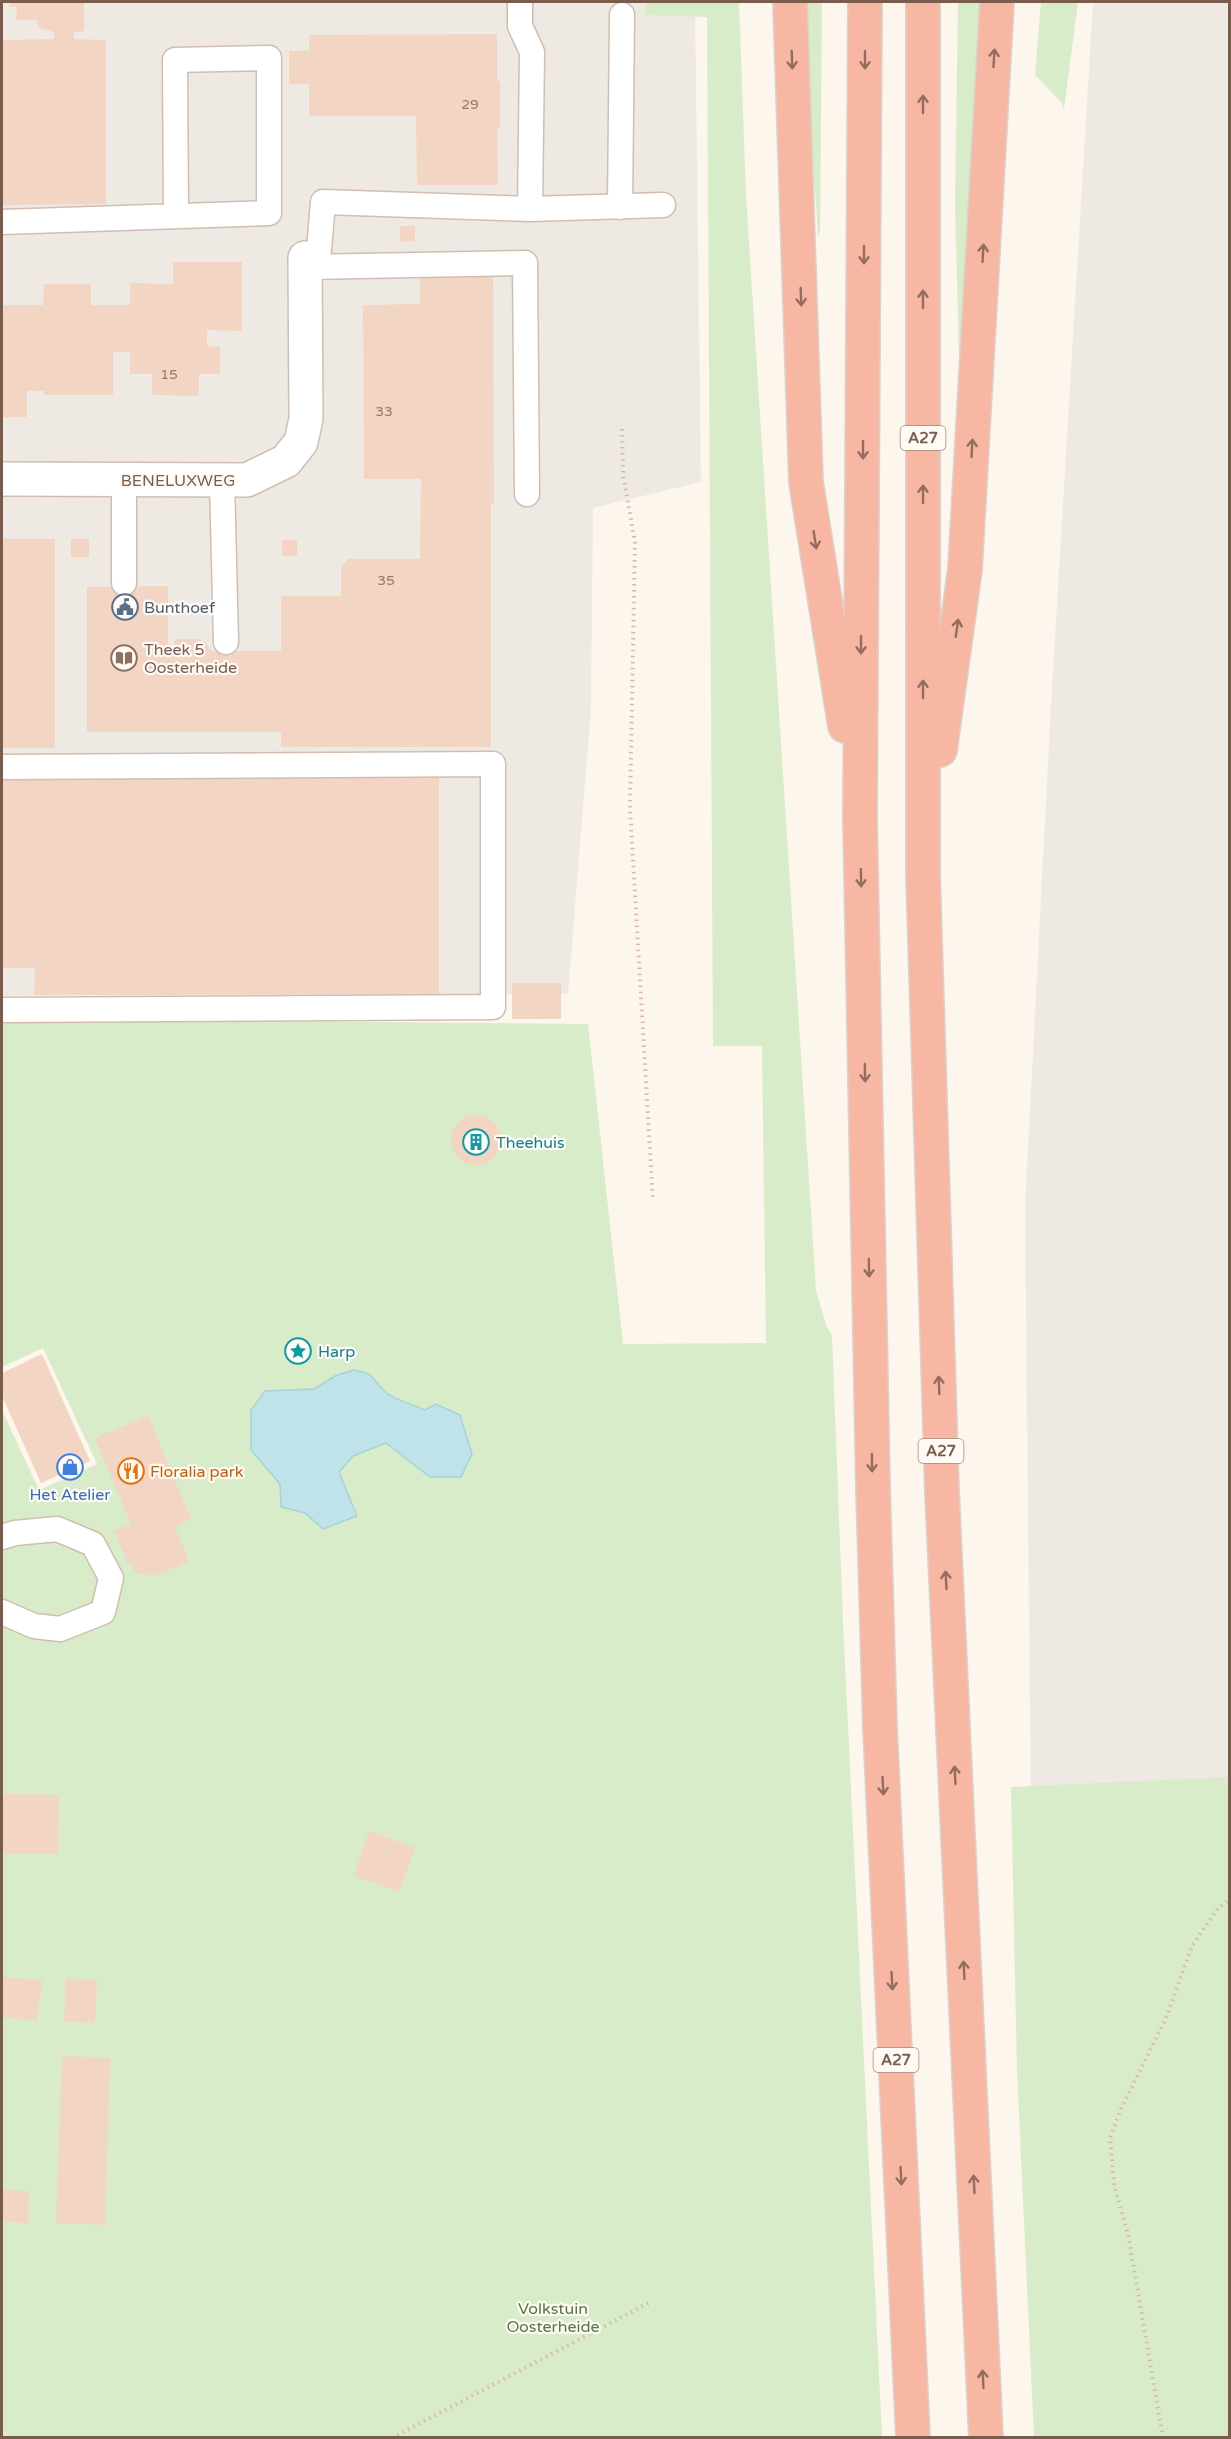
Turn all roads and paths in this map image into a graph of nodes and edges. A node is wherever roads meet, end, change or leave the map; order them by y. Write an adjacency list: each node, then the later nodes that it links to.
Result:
1 (520, 2): 9 (lane)
2 (790, 2): 21 (highway, A27, one-way to 21)
3 (865, 2): 21 (highway, A27, one-way to 21)
4 (923, 2): 22 (highway, A27, one-way to 4)
5 (997, 2): 22 (highway, A27, one-way to 5)
6 (622, 15): 8 (lane)
7 (663, 206): 8 (lane)
8 (620, 207): 9 (lane)
9 (530, 209): 12 (lane)
10 (176, 216): 10 (lane); 11 (lane)
11 (2, 222)
12 (305, 263): 16 (street, BENELUXWEG); 17 (lane)
13 (622, 429): 24 (path)
14 (2, 479): 15 (street, BENELUXWEG)
15 (124, 479): 16 (street, BENELUXWEG); 18 (lane)
16 (222, 480): 19 (lane)
17 (527, 494)
18 (124, 583)
19 (226, 642)
20 (2, 766): 23 (lane)
21 (860, 819): 30 (highway, A27, one-way to 30)
22 (924, 873): 31 (highway, A27, one-way to 22)
23 (2, 1010)
24 (653, 1201)
25 (2, 1537): 26 (lane)
26 (2, 1612)
27 (1230, 1899): 32 (path)
28 (652, 2301): 29 (path)
29 (392, 2438)
30 (913, 2438)
31 (986, 2438)
32 (1164, 2438)

